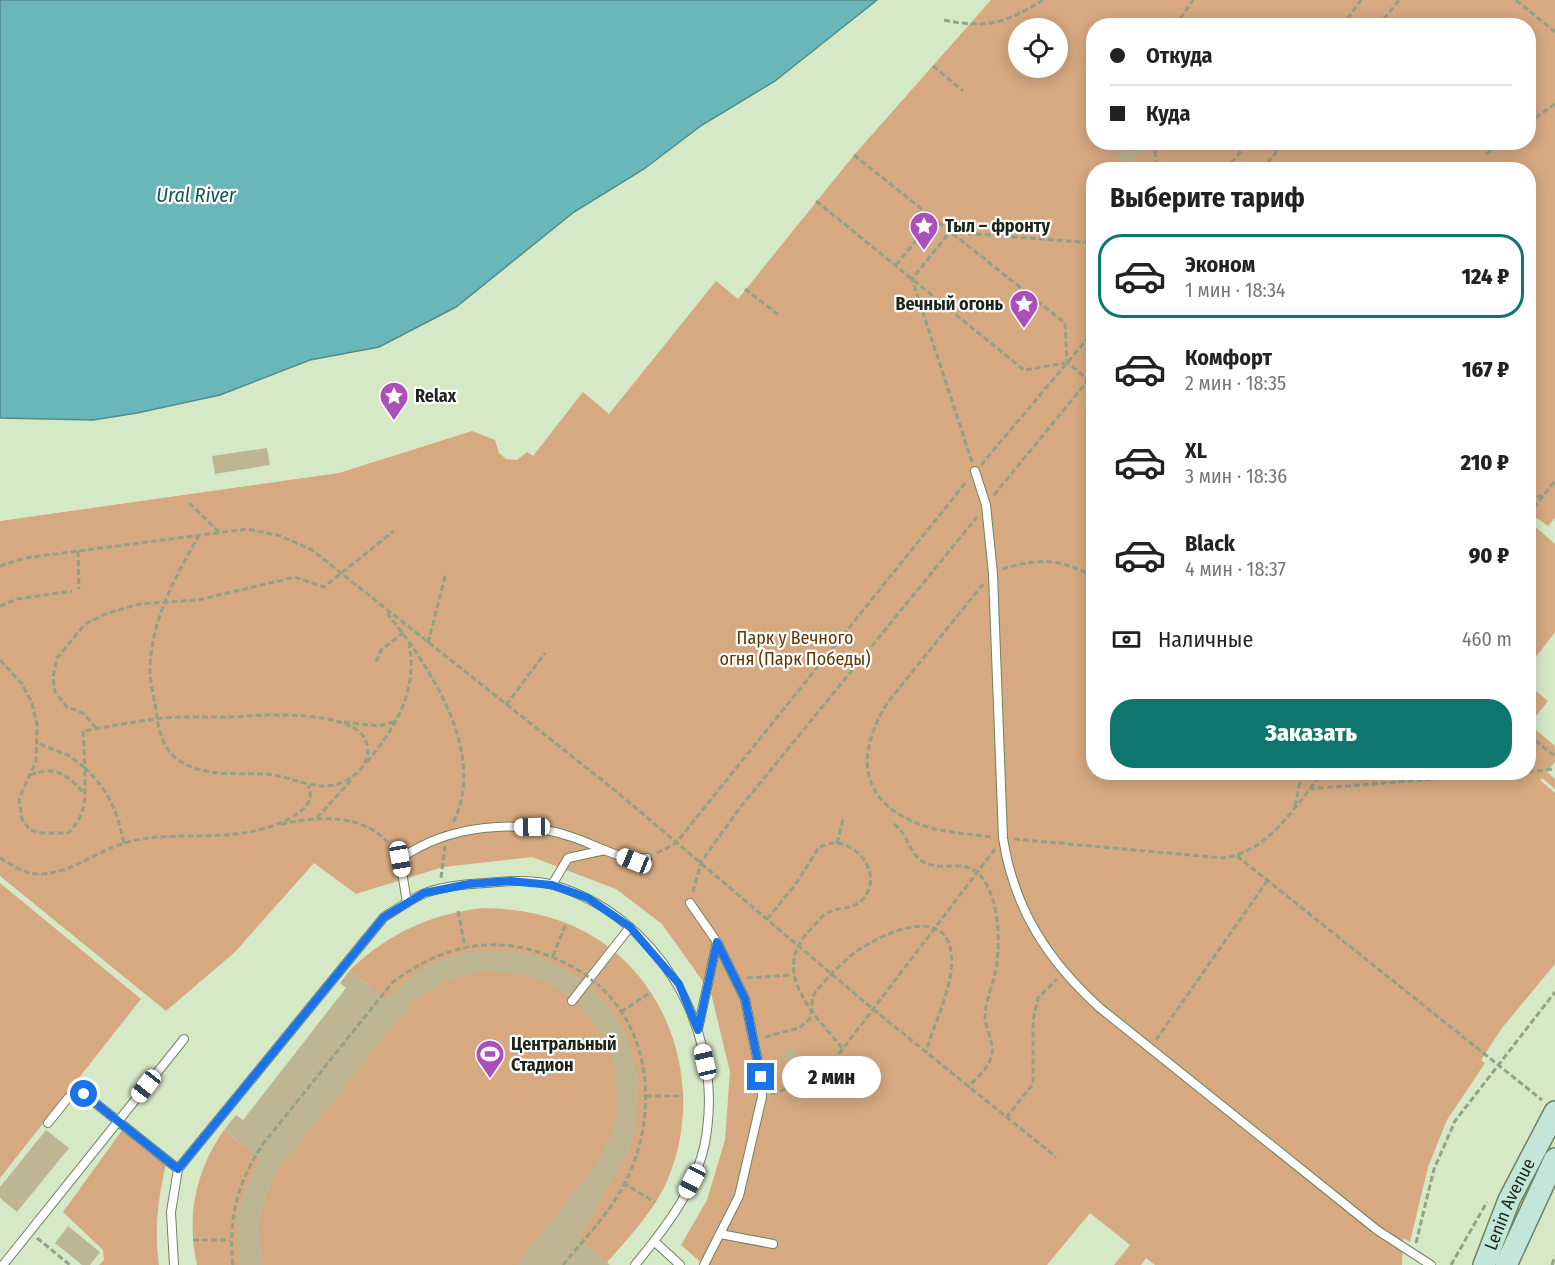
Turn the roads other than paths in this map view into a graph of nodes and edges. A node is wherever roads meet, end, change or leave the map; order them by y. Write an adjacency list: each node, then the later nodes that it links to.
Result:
1 (975, 471): 25 (lane)
2 (606, 849): 3 (lane); 4 (lane); 5 (lane)
3 (646, 858)
4 (552, 885): 5 (lane); 7 (lane)
5 (407, 903): 16 (lane)
6 (690, 903): 8 (lane)
7 (630, 927): 9 (lane); 10 (lane)
8 (717, 942): 10 (lane); 17 (lane)
9 (572, 1001)
10 (698, 1030): 18 (lane)
11 (184, 1039): 13 (lane)
12 (1550, 1107): 26 (main road, Lenin Avenue)
13 (118, 1121): 14 (lane); 16 (lane); 20 (lane)
14 (48, 1123)
15 (1555, 1159): 27 (main road, Lenin Avenue)
16 (178, 1169): 21 (lane)
17 (720, 1234): 19 (lane); 24 (lane)
18 (654, 1242): 22 (lane); 23 (lane)
19 (773, 1244)
20 (3, 1265)
21 (174, 1265)
22 (635, 1265)
23 (680, 1265)
24 (704, 1265)
25 (1431, 1265)
26 (1484, 1265)
27 (1506, 1265)

